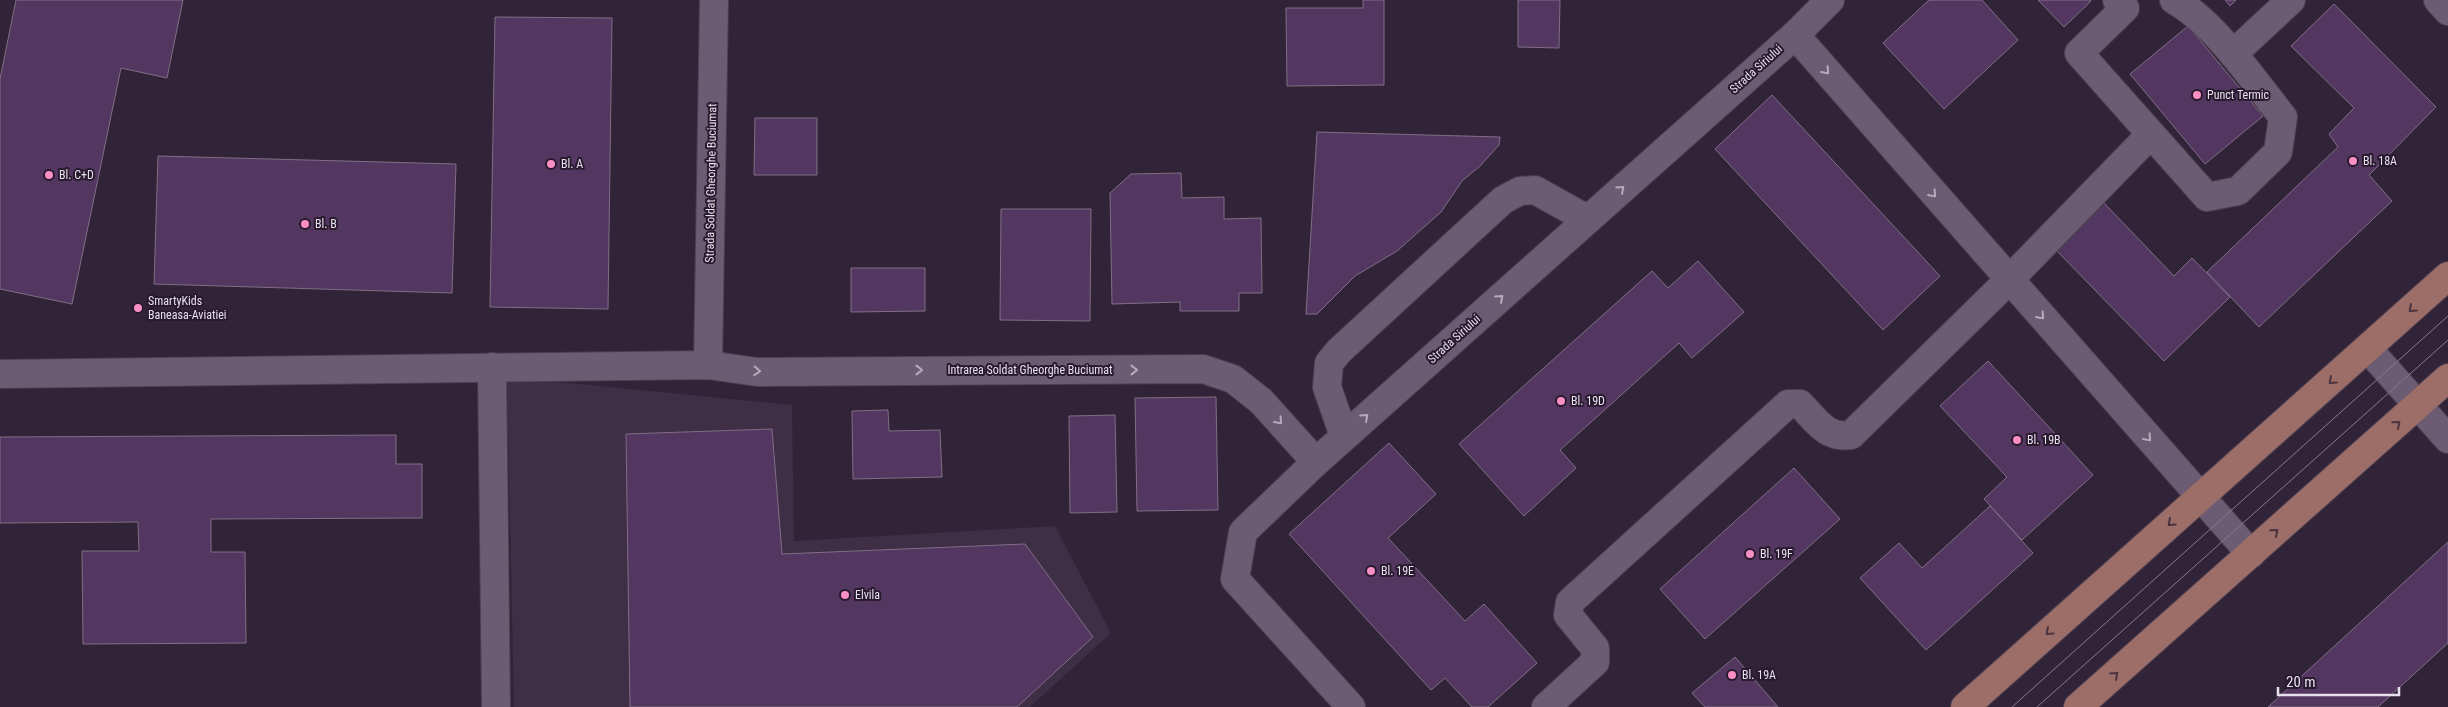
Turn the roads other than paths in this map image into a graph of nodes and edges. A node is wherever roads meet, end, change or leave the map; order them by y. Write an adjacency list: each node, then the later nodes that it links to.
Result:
1 (714, 0): 15 (street, Strada Soldat Gheorghe Buciumat)
2 (1830, 0): 8 (street, Strada Siriului)
3 (2174, 0): 9 (street)
4 (2291, 0): 9 (street)
5 (2438, 0): 7 (street)
6 (2128, 3): 10 (street)
7 (2448, 11)
8 (1794, 34): 11 (street, Strada Siriului, one-way to 8); 13 (street, one-way to 13)
9 (2233, 54): 10 (street)
10 (2151, 134): 13 (street)
11 (1587, 219): 20 (street, Strada Siriului, one-way to 11); 20 (street)
12 (2448, 276): 14 (main road, one-way to 14)
13 (2009, 280): 23 (street, one-way to 23); 27 (street)
14 (2368, 348): 19 (street); 23 (main road, one-way to 23)
15 (708, 365): 16 (street, Intrarea Soldat Gheorghe Buciumat); 22 (street, Intrarea Soldat Gheorghe Buciumat, one-way to 22)
16 (492, 368): 17 (street, Intrarea Soldat Gheorghe Buciumat); 25 (street)
17 (0, 374)
18 (2448, 378): 19 (main road)
19 (2419, 405): 21 (street); 24 (main road, one-way to 19)
20 (1344, 436): 22 (street, Strada Siriului)
21 (2448, 439)
22 (1316, 462): 26 (street, Strada Siriului)
23 (2201, 497): 24 (street); 28 (main road, one-way to 28)
24 (2250, 554): 29 (main road, one-way to 24)
25 (496, 707)
26 (1351, 707)
27 (1546, 707)
28 (1965, 707)
29 (2078, 707)

